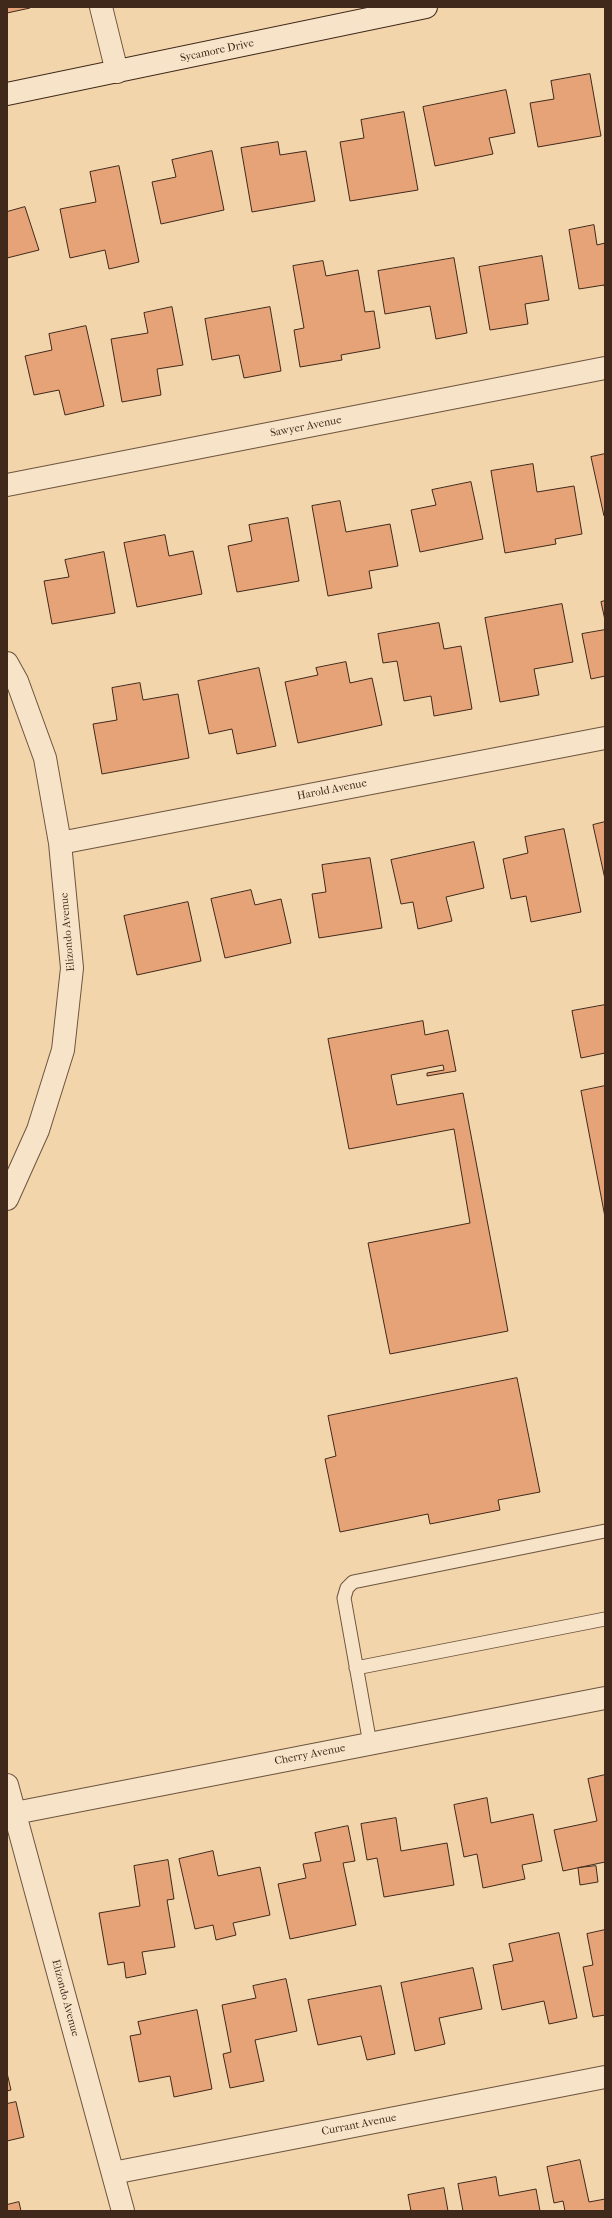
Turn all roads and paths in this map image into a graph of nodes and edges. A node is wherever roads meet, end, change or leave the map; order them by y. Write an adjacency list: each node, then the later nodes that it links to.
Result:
1 (101, 7): 3 (street)
2 (426, 7): 3 (street, Sycamore Drive)
3 (117, 72): 4 (street, Sycamore Drive)
4 (7, 94)
5 (605, 368): 6 (street, Sawyer Avenue)
6 (7, 485)
7 (7, 663): 9 (street, Elizondo Avenue)
8 (605, 738): 9 (street, Harold Avenue)
9 (60, 843): 10 (street, Elizondo Avenue)
10 (7, 1199)
11 (605, 1531): 13 (lane)
12 (605, 1619): 13 (lane)
13 (356, 1668): 15 (lane)
14 (605, 1698): 15 (street, Cherry Avenue)
15 (370, 1744): 17 (street, Cherry Avenue)
16 (7, 1785): 17 (street, Elizondo Avenue)
17 (15, 1813): 19 (street, Elizondo Avenue)
18 (605, 2077): 19 (street, Currant Avenue)
19 (113, 2173): 20 (street, Elizondo Avenue)
20 (123, 2211)

